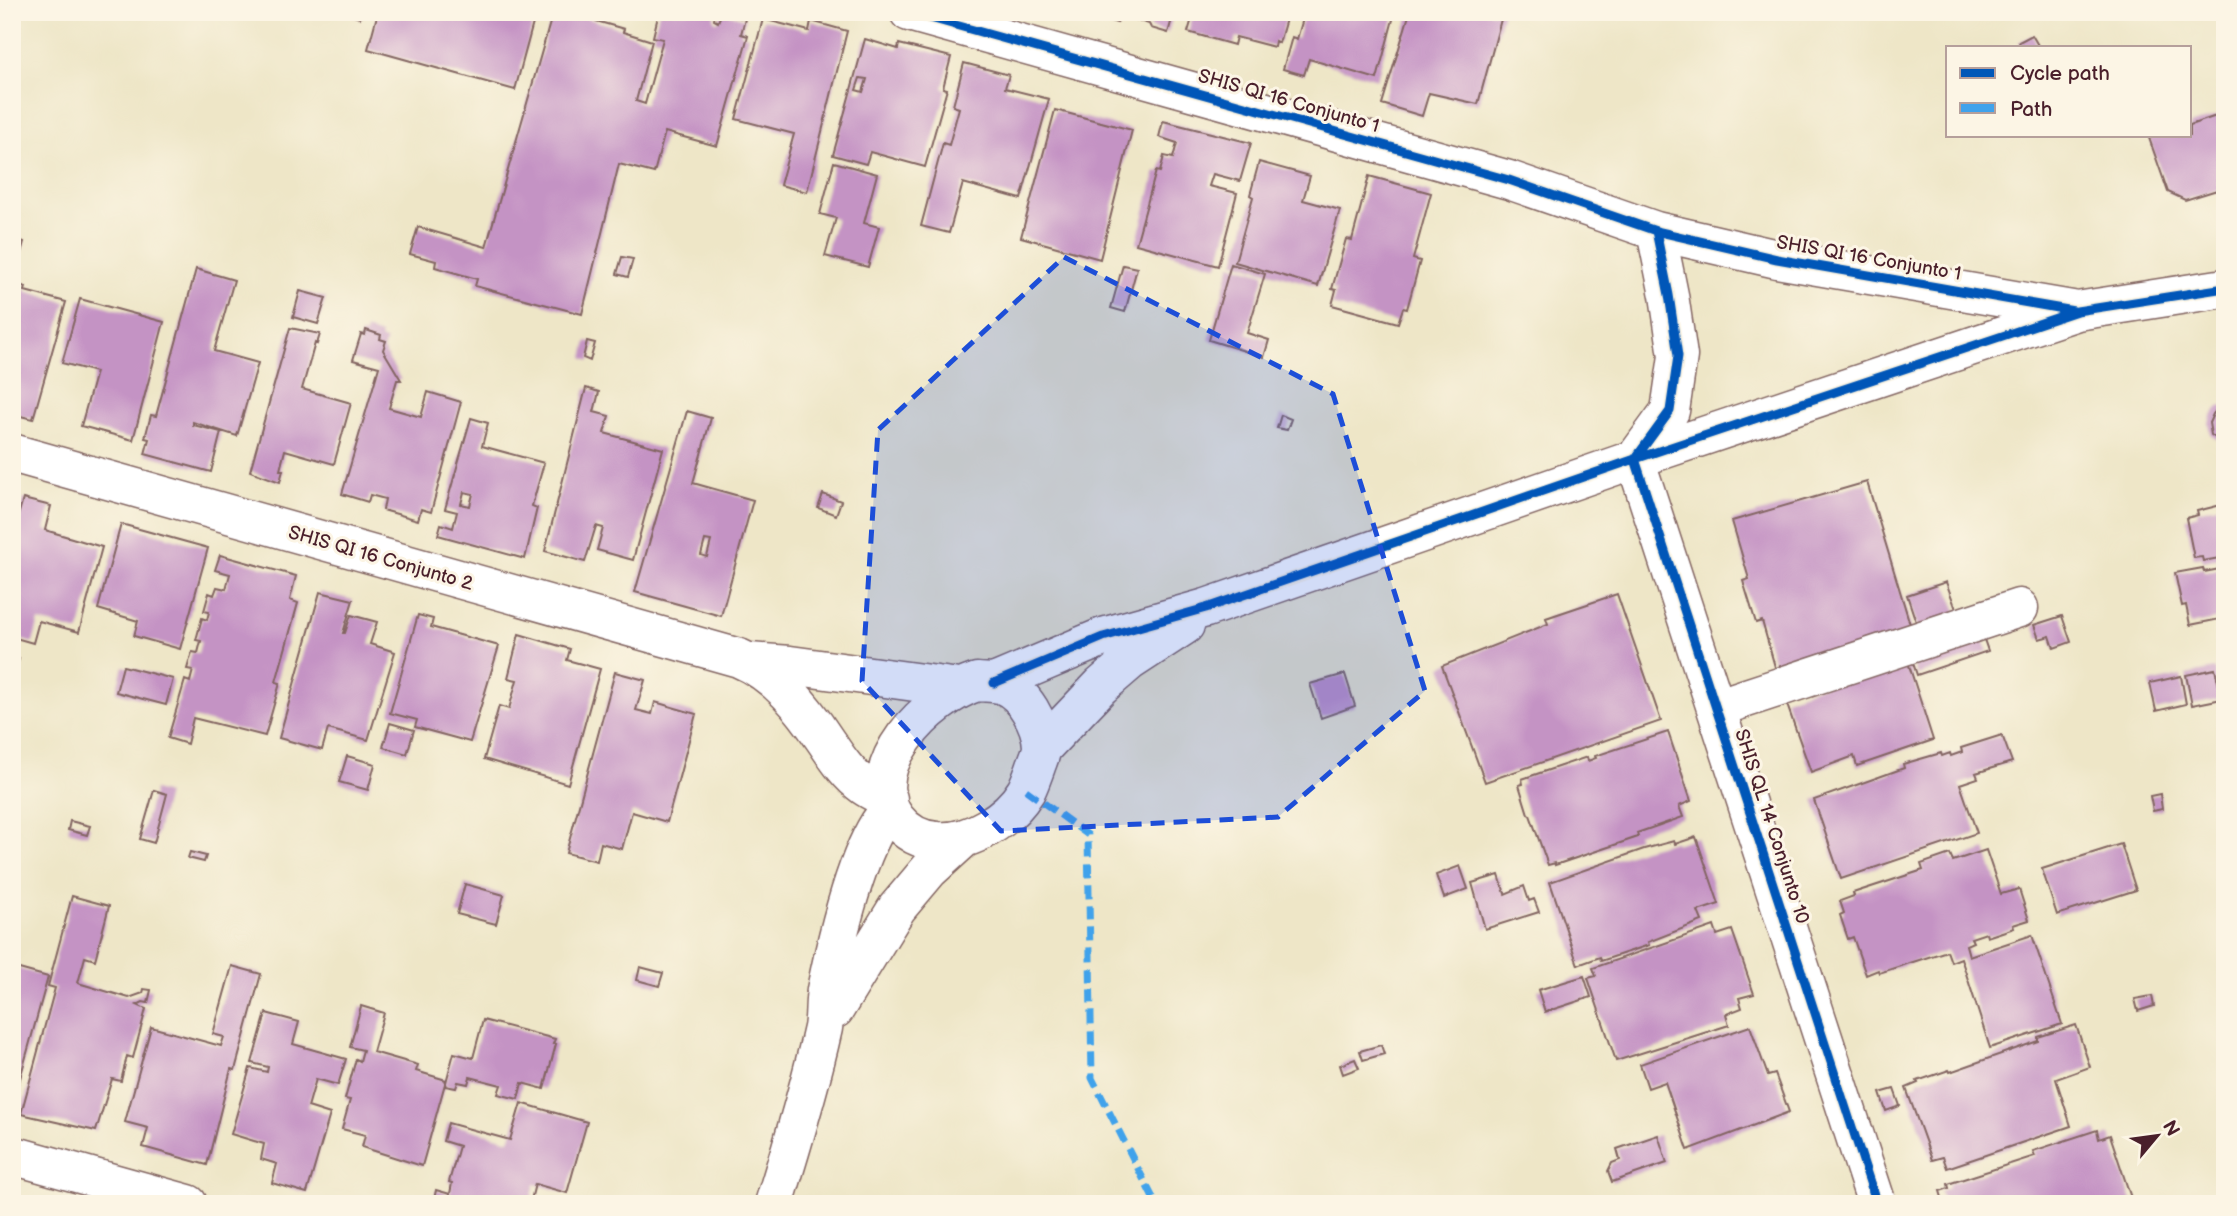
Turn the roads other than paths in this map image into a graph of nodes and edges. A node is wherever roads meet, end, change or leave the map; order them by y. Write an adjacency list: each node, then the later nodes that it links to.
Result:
1 (909, 12): 2 (street, SHIS QI 16 Conjunto 1)
2 (1656, 231): 4 (street, SHIS QI 16 Conjunto 1); 6 (street)
3 (2225, 288): 4 (street)
4 (2077, 312): 6 (street)
5 (12, 453): 9 (street, SHIS QI 16 Conjunto 2)
6 (1635, 460): 7 (street); 11 (street, SHIS QL 14 Conjunto 10)
7 (1206, 608): 10 (street); 12 (street)
8 (2020, 608): 11 (street)
9 (749, 662): 10 (street, SHIS QI 16 Conjunto 2); 13 (street, SHIS QI 16 Conjunto 2)
10 (977, 685): 12 (street); 13 (street)
11 (1716, 708): 19 (street, SHIS QL 14 Conjunto 10)
12 (1042, 748): 14 (street)
13 (889, 805): 14 (street); 15 (street)
14 (963, 839): 15 (street)
15 (824, 1024): 18 (street)
16 (12, 1156): 17 (street)
17 (188, 1204)
18 (774, 1204)
19 (1877, 1204)

